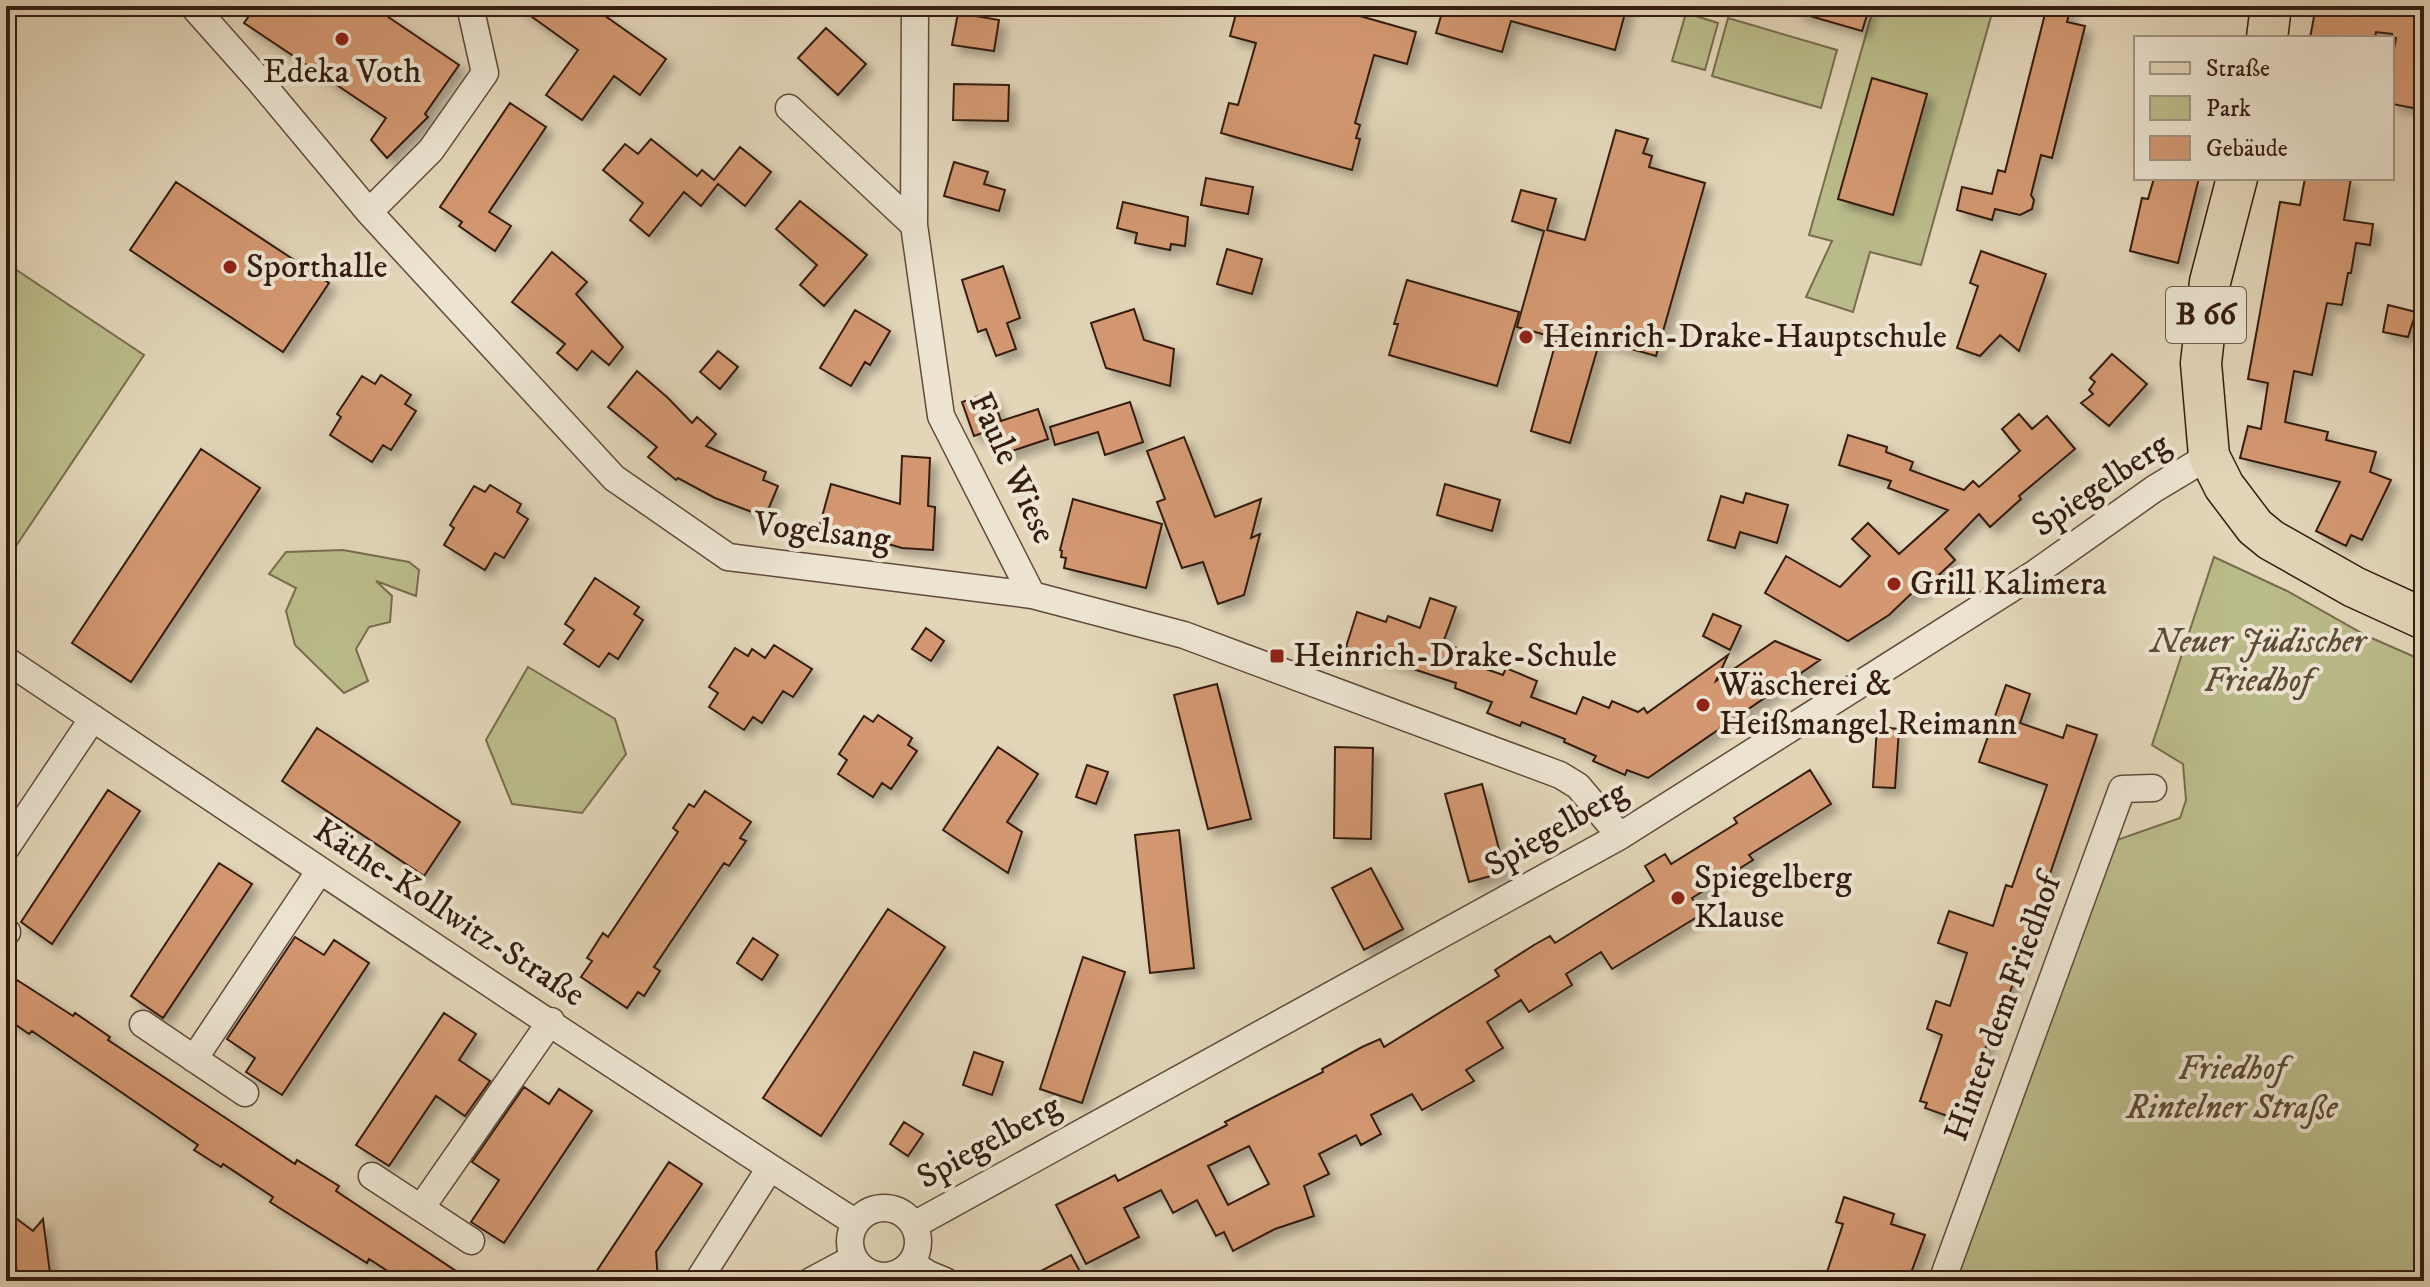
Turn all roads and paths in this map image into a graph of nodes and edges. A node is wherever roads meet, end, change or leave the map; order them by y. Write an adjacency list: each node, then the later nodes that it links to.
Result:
1 (193, 6): 8 (street, Vogelsang)
2 (477, 6): 8 (street)
3 (915, 6): 9 (street, Faule Wiese)
4 (2271, 6): 5 (main road)
5 (2267, 36)
6 (789, 108): 9 (street)
7 (2236, 180): 10 (main road, B 66)
8 (369, 212): 11 (street, Vogelsang)
9 (914, 225): 11 (street, Faule Wiese)
10 (2209, 456): 12 (main road, B 66); 16 (street, Spiegelberg)
11 (1032, 595): 16 (street, Vogelsang)
12 (2424, 619)
13 (6, 660): 14 (street, Käthe-Kollwitz-Straße)
14 (93, 718): 17 (street); 18 (street, Käthe-Kollwitz-Straße)
15 (2153, 788): 33 (street, Hinter dem Friedhof)
16 (1620, 836): 27 (street, Spiegelberg)
17 (6, 848)
18 (319, 872): 19 (street, Käthe-Kollwitz-Straße); 21 (street)
19 (551, 1021): 23 (street, Käthe-Kollwitz-Straße); 25 (street)
20 (143, 1024): 21 (street)
21 (194, 1059): 22 (street)
22 (245, 1093)
23 (770, 1168): 26 (street, Käthe-Kollwitz-Straße); 31 (street)
24 (372, 1176): 25 (street)
25 (421, 1208): 28 (street)
26 (856, 1223): 27 (street); 29 (street)
27 (914, 1225): 30 (street)
28 (471, 1241)
29 (854, 1258): 30 (street); 32 (street)
30 (929, 1275)
31 (698, 1281)
32 (811, 1281)
33 (1942, 1281)

